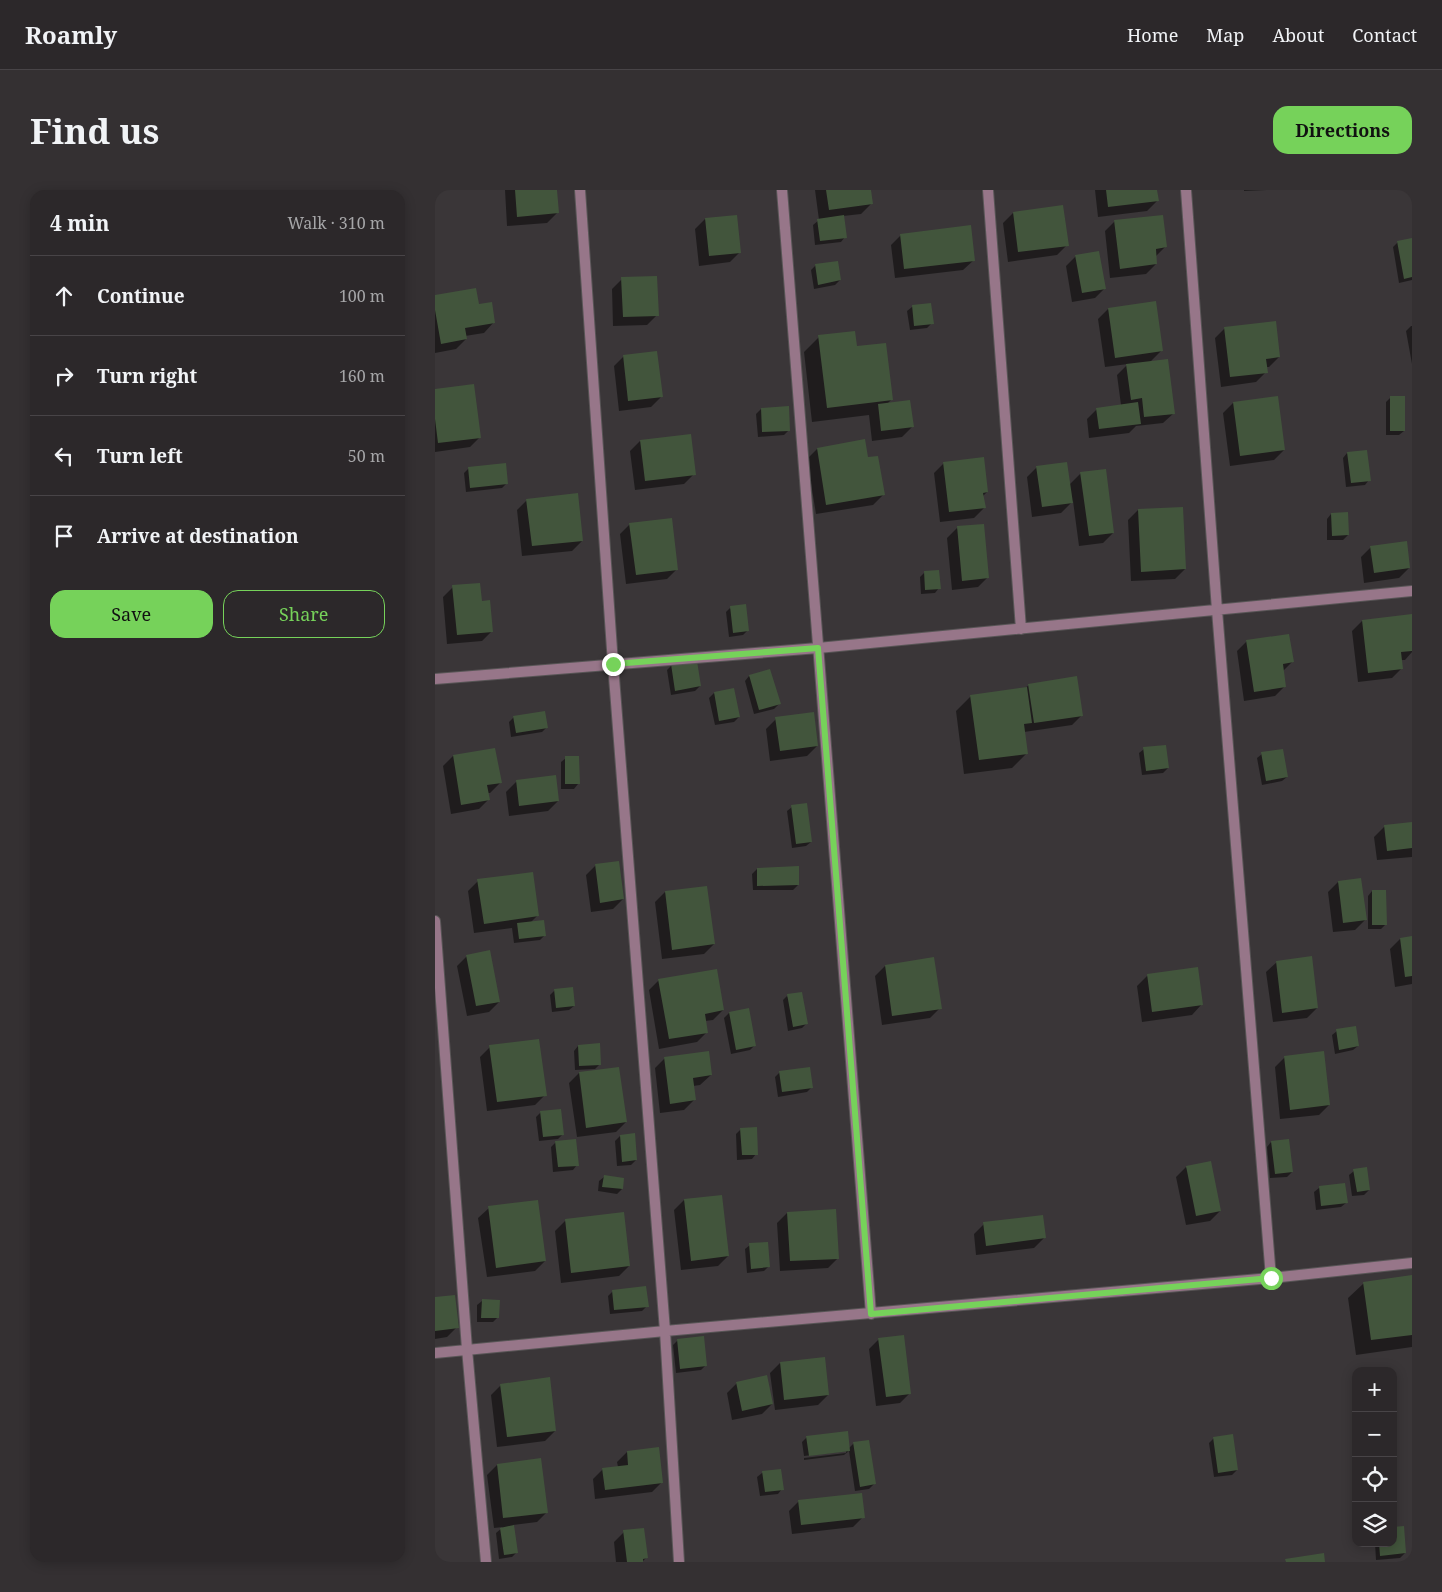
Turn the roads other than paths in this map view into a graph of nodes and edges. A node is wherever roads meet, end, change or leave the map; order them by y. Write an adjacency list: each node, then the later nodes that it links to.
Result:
1 (580, 190): 9 (street)
2 (782, 190): 8 (street)
3 (989, 190): 7 (street)
4 (1186, 190): 6 (street)
5 (1412, 591): 6 (street)
6 (1217, 610): 7 (street); 13 (street)
7 (1021, 629): 8 (street)
8 (818, 648): 9 (street); 14 (street)
9 (613, 664): 10 (street); 15 (street)
10 (435, 679)
11 (435, 921): 16 (street)
12 (1412, 1263): 13 (street)
13 (1271, 1278): 14 (street)
14 (871, 1314): 15 (street)
15 (665, 1331): 16 (street); 19 (street)
16 (467, 1349): 17 (street); 18 (street)
17 (435, 1353)
18 (486, 1562)
19 (679, 1562)

